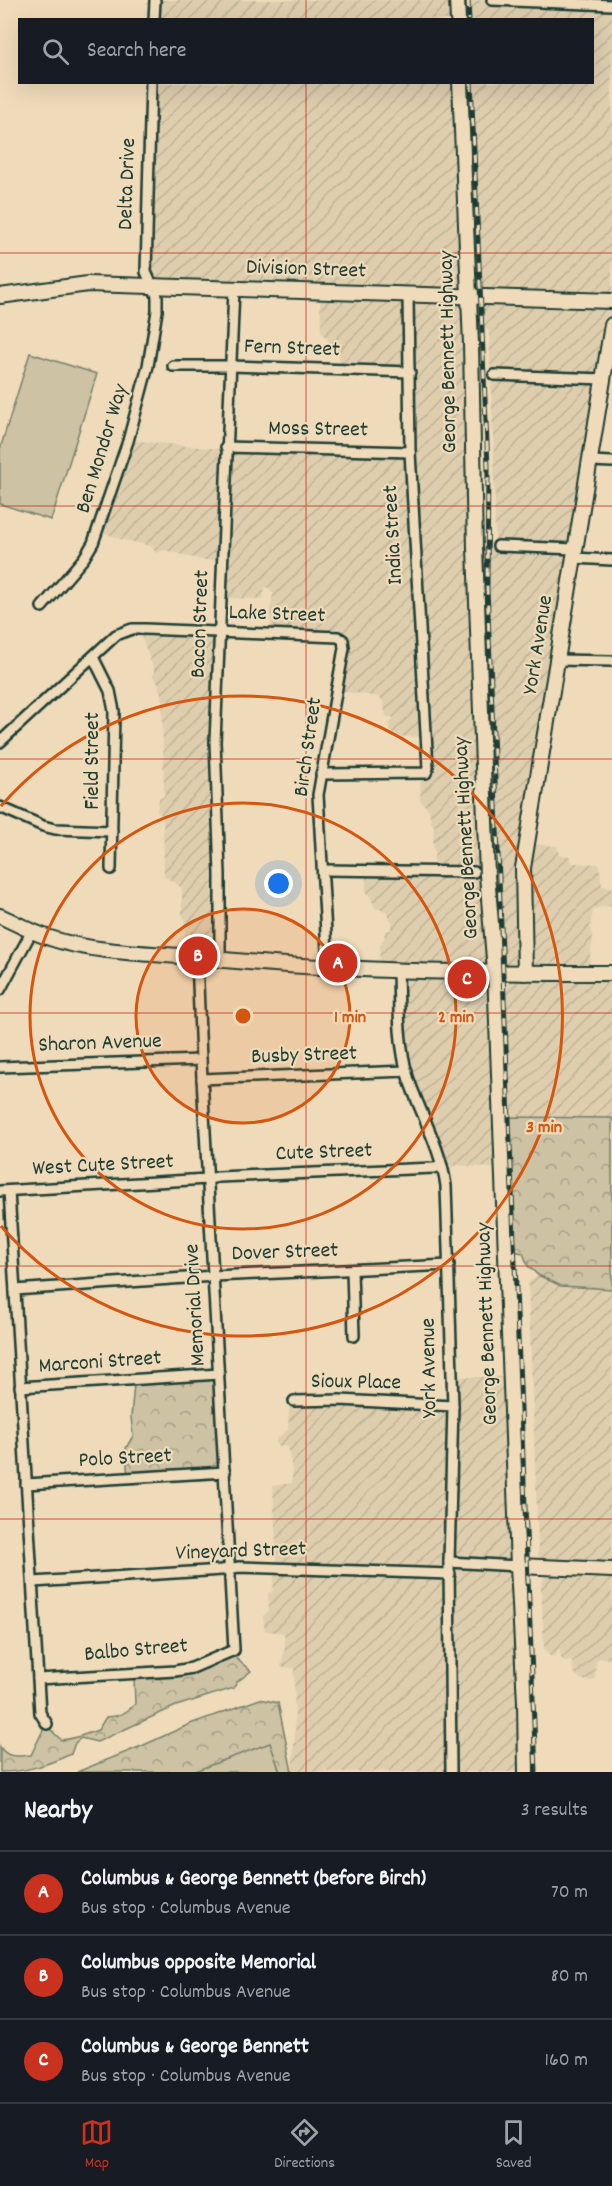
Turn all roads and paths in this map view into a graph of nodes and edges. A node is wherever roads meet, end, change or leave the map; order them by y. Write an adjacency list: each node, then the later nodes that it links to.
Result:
1 (155, 0): 5 (street)
2 (457, 0): 6 (main road)
3 (492, 0): 4 (street)
4 (612, 4)
5 (154, 18)
6 (458, 18)
7 (151, 84): 9 (street, Delta Drive)
8 (460, 84): 13 (main road, George Bennett Highway)
9 (152, 285): 10 (main road, Division Street); 12 (main road, Division Street); 29 (street, Ben Mondor Way)
10 (234, 289): 11 (main road, Division Street); 18 (street, Bacon Street)
11 (408, 295): 13 (main road, Division Street); 19 (street, India Street)
12 (0, 296)
13 (467, 297): 14 (main road, Division Street); 48 (main road, George Bennett Highway)
14 (612, 301)
15 (612, 325): 16 (main road, York Avenue)
16 (609, 364): 21 (main road, York Avenue)
17 (173, 366): 18 (street, Fern Street)
18 (230, 366): 19 (street, Fern Street); 22 (street, Bacon Street)
19 (410, 372): 23 (street, India Street)
20 (494, 375): 21 (street)
21 (604, 379): 24 (main road, York Avenue)
22 (226, 447): 23 (street, Moss Street); 30 (street, Bacon Street)
23 (410, 452): 36 (street, India Street)
24 (591, 461): 25 (street); 27 (main road, York Avenue)
25 (612, 462)
26 (498, 546): 27 (street)
27 (574, 554): 28 (street); 33 (main road, York Avenue)
28 (612, 560)
29 (42, 607)
30 (220, 632): 31 (street, Lake Street); 32 (street, Lake Street); 45 (street, Bacon Street)
31 (344, 640): 36 (street, Birch Street)
32 (93, 657): 35 (street, Lake Street); 38 (street, Field Street)
33 (557, 660): 34 (street); 50 (main road, York Avenue)
34 (612, 661)
35 (0, 742)
36 (321, 774): 40 (street, Birch Street)
37 (0, 807): 38 (street)
38 (112, 831): 39 (street, Field Street)
39 (111, 869)
40 (323, 870): 41 (street); 46 (street, Birch Street)
41 (474, 872)
42 (0, 916): 43 (main road)
43 (32, 931): 44 (main road); 51 (street)
44 (197, 958): 45 (main road); 52 (street, Memorial Drive)
45 (220, 960): 46 (main road)
46 (328, 968): 47 (main road)
47 (398, 971): 48 (main road); 54 (street, York Avenue)
48 (495, 971): 50 (main road); 71 (main road, George Bennett Highway)
49 (612, 972): 50 (main road)
50 (525, 973)
51 (0, 990)
52 (201, 1059): 53 (street, Sharon Avenue); 55 (street, Memorial Drive)
53 (0, 1067)
54 (406, 1071): 55 (street, Busby Street); 56 (street, York Avenue)
55 (202, 1079): 57 (street, Memorial Drive)
56 (442, 1166): 57 (street, Cute Street); 59 (street, York Avenue)
57 (208, 1179): 58 (street, West Cute Street); 61 (street, Memorial Drive)
58 (5, 1191): 62 (street)
59 (449, 1265): 60 (street, Dover Street); 67 (street, York Avenue)
60 (352, 1270): 61 (street, Dover Street); 63 (street)
61 (214, 1276): 62 (street, Dover Street); 64 (street, Memorial Drive)
62 (15, 1290): 65 (street)
63 (354, 1336)
64 (219, 1374): 65 (street, Marconi Street); 68 (street, Memorial Drive)
65 (20, 1387): 69 (street)
66 (294, 1401): 67 (street, Sioux Place)
67 (453, 1406): 70 (street, York Avenue)
68 (225, 1472): 69 (street, Polo Street); 72 (street, Memorial Drive)
69 (26, 1484): 75 (street)
70 (449, 1562): 71 (street); 74 (street, York Avenue)
71 (518, 1566): 73 (main road); 80 (main road, George Bennett Highway)
72 (230, 1569): 74 (street, Vineyard Street); 75 (street, Vineyard Street); 76 (street, Memorial Drive)
73 (612, 1570)
74 (450, 1574): 79 (street, York Avenue)
75 (33, 1582): 77 (street)
76 (234, 1650): 77 (street, Balbo Street)
77 (38, 1679): 78 (street)
78 (47, 1724)
79 (451, 1772)
80 (526, 1772)

